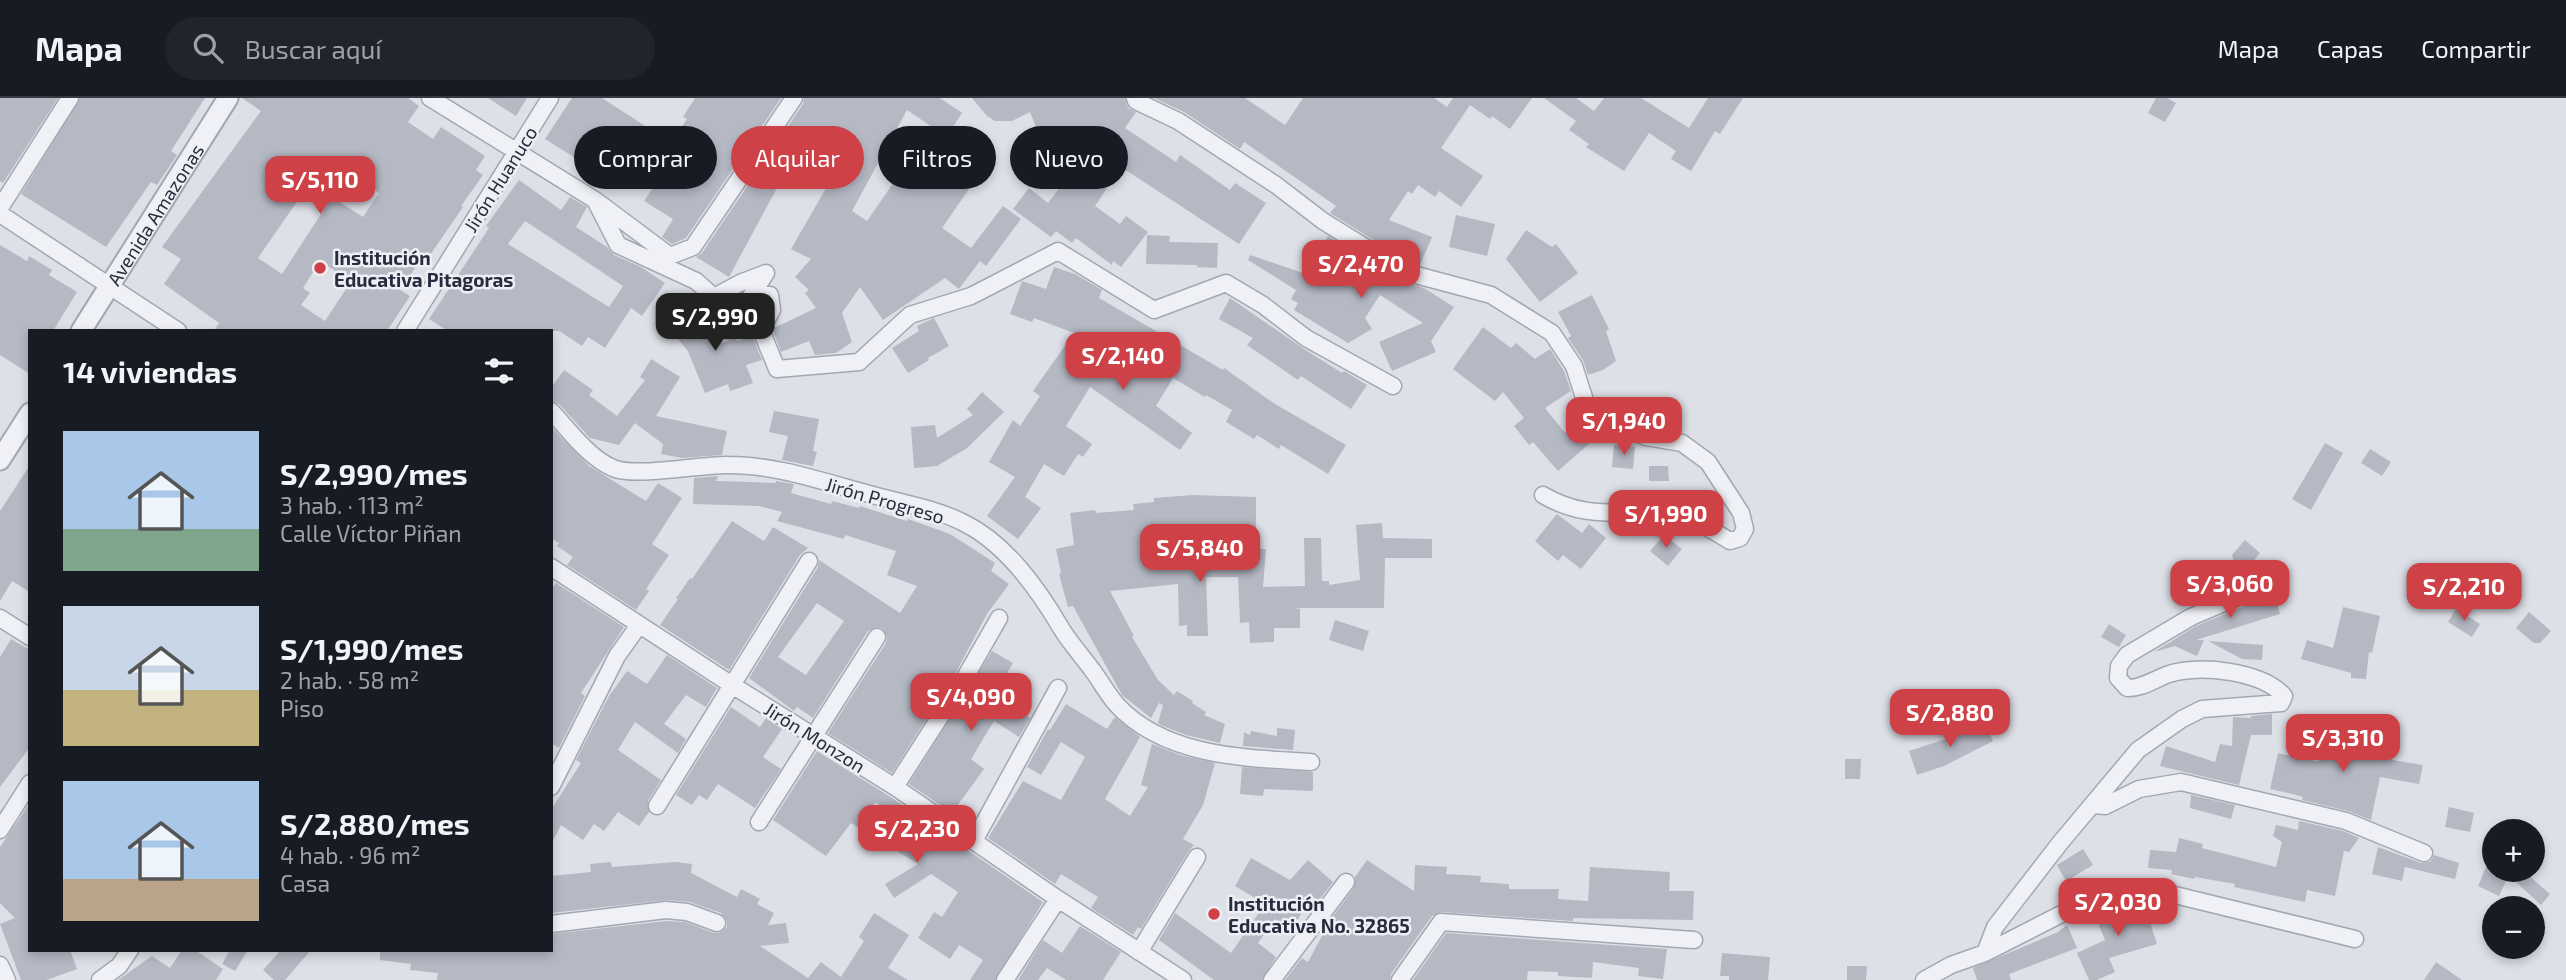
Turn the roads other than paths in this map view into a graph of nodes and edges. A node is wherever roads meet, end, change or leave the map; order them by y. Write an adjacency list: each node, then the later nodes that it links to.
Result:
1 (70, 98): 9 (street)
2 (228, 98): 11 (street, Avenida Amazonas)
3 (430, 98): 7 (street)
4 (551, 98): 7 (street, Jirón Huanuco)
5 (794, 98): 8 (street)
6 (1136, 99): 19 (street)
7 (518, 152): 8 (street); 14 (street, Jirón Huanuco)
8 (595, 200): 15 (street)
9 (0, 208)
10 (0, 214): 11 (street)
11 (111, 285): 12 (street, Avenida Amazonas); 13 (street)
12 (82, 329)
13 (175, 329)
14 (406, 329)
15 (1393, 386)
16 (553, 413): 31 (street, Jirón Progreso)
17 (28, 416): 18 (street)
18 (0, 460)
19 (1543, 495)
20 (809, 561): 28 (street)
21 (553, 570): 25 (street, Jirón Monzon)
22 (2238, 597): 35 (street)
23 (0, 618): 26 (street)
24 (999, 618): 34 (street)
25 (639, 625): 28 (street, Jirón Monzon); 32 (street)
26 (28, 636)
27 (877, 637): 30 (street)
28 (732, 685): 30 (street, Jirón Monzon); 36 (street)
29 (1058, 688): 39 (street)
30 (812, 736): 34 (street, Jirón Monzon); 37 (street)
31 (1311, 762)
32 (553, 783)
33 (28, 786): 38 (street)
34 (895, 787): 39 (street, Jirón Monzon)
35 (2093, 805): 40 (street); 50 (street)
36 (657, 806)
37 (759, 822)
38 (0, 830)
39 (974, 841): 43 (street, Jirón Monzon)
40 (2424, 853)
41 (1197, 857): 49 (street)
42 (1346, 882): 56 (street)
43 (1058, 899): 49 (street, Jirón Monzon); 54 (street)
44 (717, 923): 45 (street)
45 (553, 924)
46 (2355, 939): 50 (street)
47 (1695, 940): 57 (street)
48 (129, 952): 53 (street)
49 (1139, 952): 55 (street, Jirón Monzon)
50 (1985, 953): 58 (street)
51 (0, 965): 52 (street)
52 (7, 980)
53 (100, 980)
54 (1005, 980)
55 (1183, 980)
56 (1272, 980)
57 (1400, 980)
58 (1924, 980)

